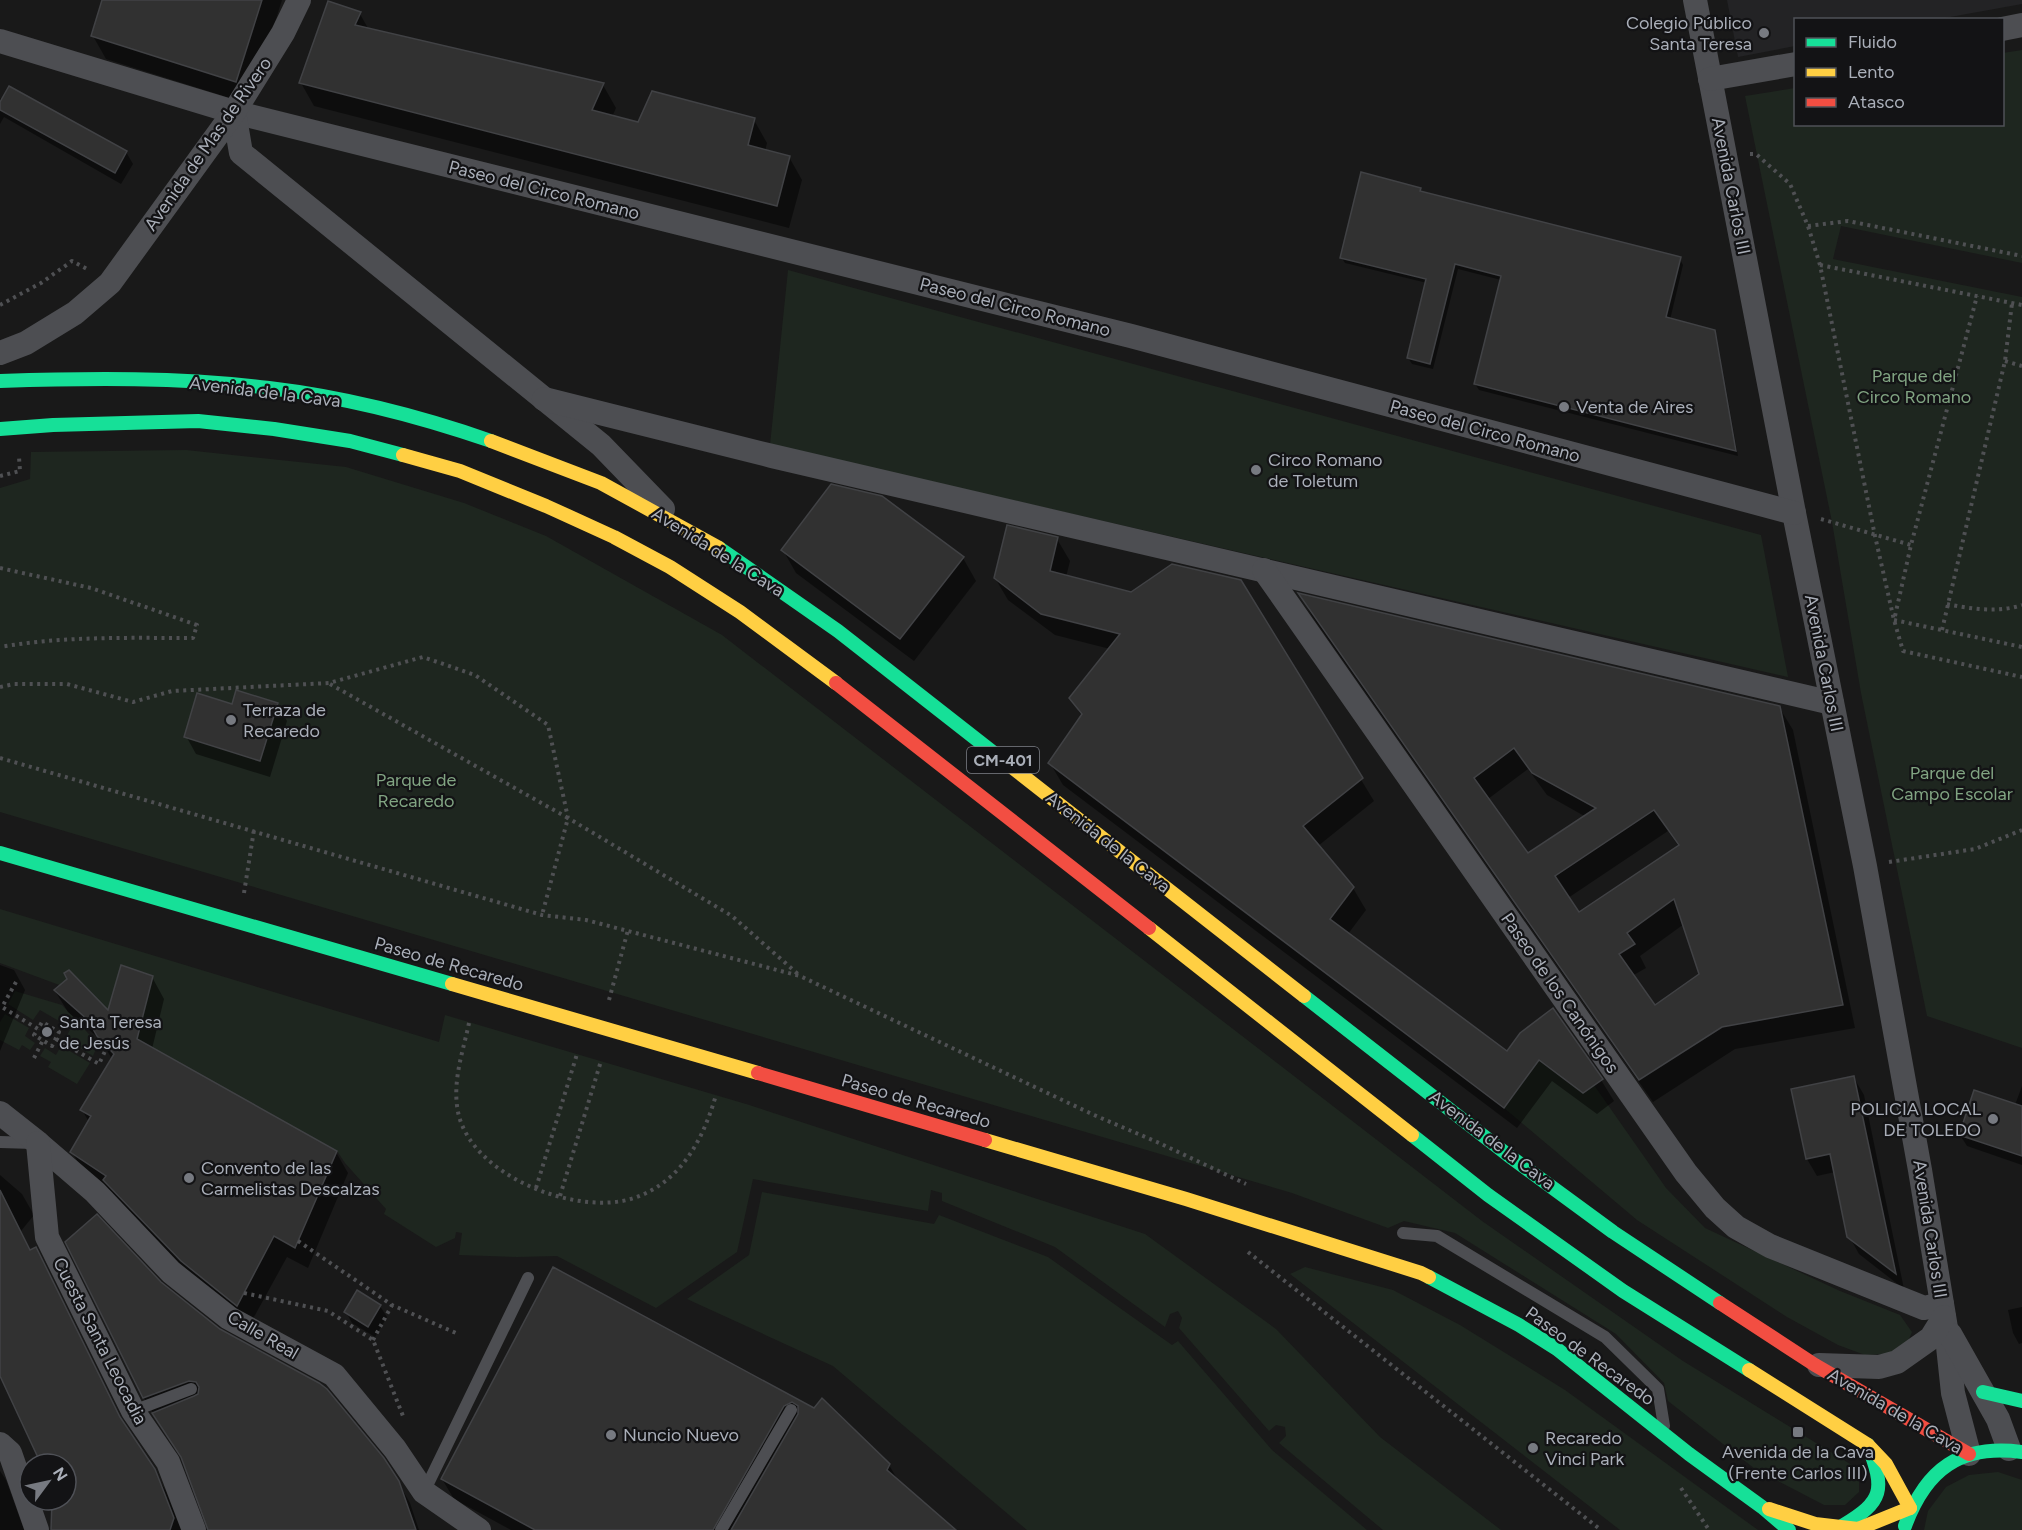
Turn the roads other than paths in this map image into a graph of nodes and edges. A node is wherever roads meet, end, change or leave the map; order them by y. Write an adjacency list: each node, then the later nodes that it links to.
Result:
1 (299, 0): 8 (street, Avenida de Mas de Rivero)
2 (1695, 0): 7 (street, Avenida Carlos III)
3 (2022, 25): 4 (street)
4 (2004, 28)
5 (0, 41): 8 (street, Paseo del Circo Romano)
6 (1794, 64): 7 (street)
7 (1710, 79): 13 (street, Avenida Carlos III)
8 (234, 112): 9 (street, Avenida de Mas de Rivero); 11 (street); 13 (street, Paseo del Circo Romano)
9 (0, 353)
10 (0, 381): 14 (main road, Avenida de la Cava / CM-401)
11 (544, 399): 14 (street); 15 (street)
12 (0, 429): 32 (main road, Avenida de la Cava / CM-401)
13 (1794, 513): 16 (street, Avenida Carlos III)
14 (678, 524): 24 (main road, Avenida de la Cava / CM-401)
15 (1264, 570): 16 (street); 23 (street, Paseo de los Canónigos)
16 (1832, 703): 23 (street, Avenida Carlos III)
17 (0, 853): 30 (main road, Paseo de Recaredo)
18 (0, 1113): 20 (street, Calle Real)
19 (0, 1142): 20 (lane)
20 (38, 1143): 29 (street, Cuesta Santa Leocadia); 35 (street, Calle Real)
21 (1403, 1233): 30 (lane)
22 (528, 1278): 35 (lane)
23 (1944, 1316): 24 (street); 26 (street, Avenida Carlos III); 34 (street, Avenida Carlos III)
24 (1815, 1365): 34 (main road, Avenida de la Cava / CM-401)
25 (191, 1389): 29 (lane)
26 (1983, 1392): 27 (main road); 33 (street, Avenida Carlos III)
27 (2022, 1401)
28 (791, 1410): 42 (lane)
29 (132, 1412): 40 (street, Cuesta Santa Leocadia)
30 (1665, 1433): 36 (main road, Paseo de Recaredo)
31 (0, 1444): 39 (street)
32 (1868, 1445): 37 (main road, Avenida de la Cava / CM-401); 38 (main road)
33 (2018, 1447): 34 (main road)
34 (1969, 1454): 37 (main road)
35 (424, 1492): 41 (street, Calle Real)
36 (1762, 1507): 38 (main road, Paseo de Recaredo); 43 (main road, Paseo de Recaredo)
37 (1910, 1508): 38 (main road, Paseo de Recaredo); 44 (main road)
38 (1838, 1527)
39 (37, 1530)
40 (194, 1530)
41 (479, 1530)
42 (721, 1530)
43 (1789, 1530)
44 (1904, 1530)

